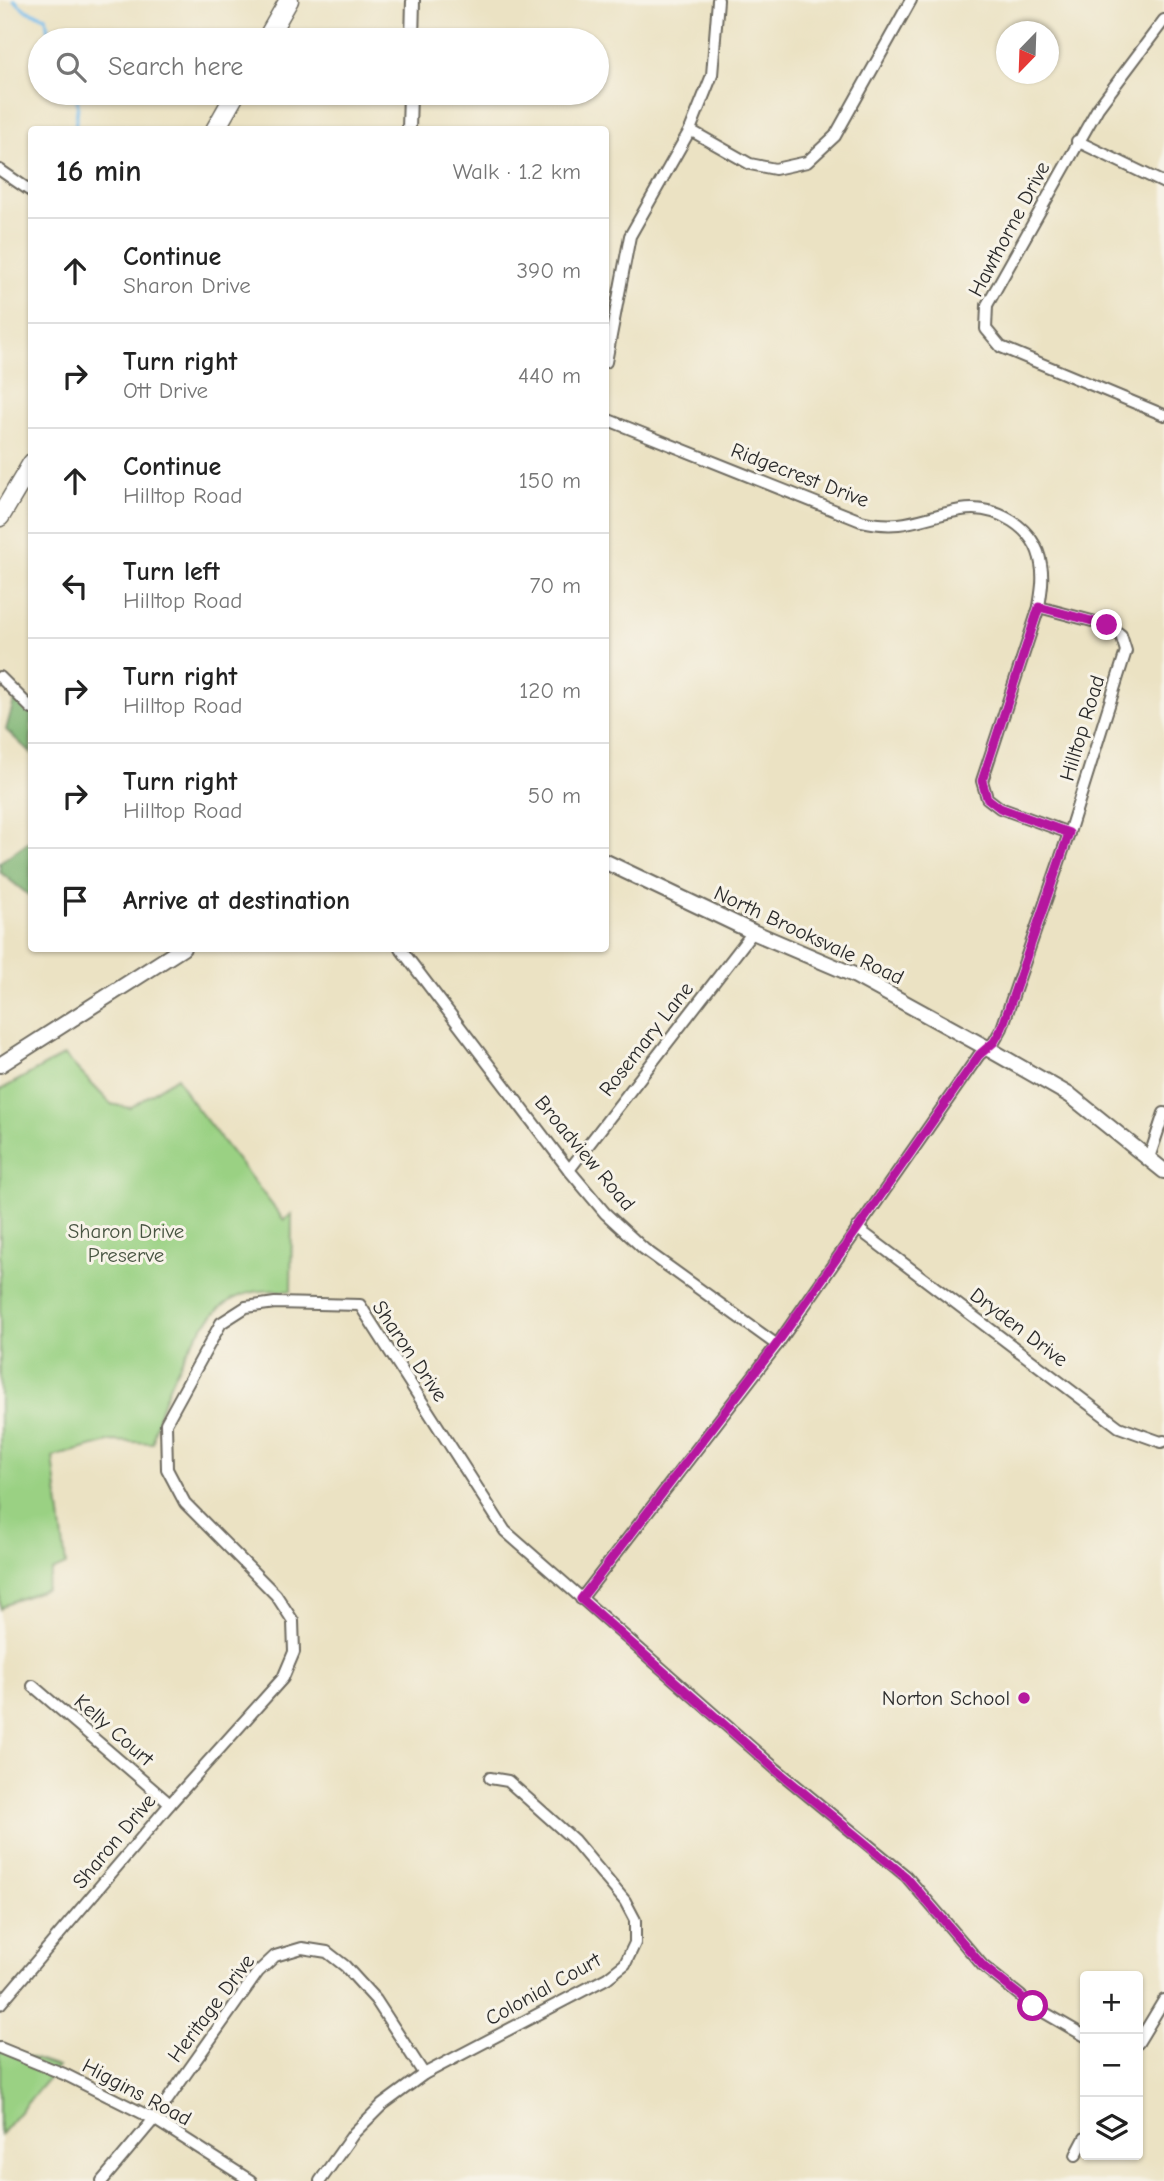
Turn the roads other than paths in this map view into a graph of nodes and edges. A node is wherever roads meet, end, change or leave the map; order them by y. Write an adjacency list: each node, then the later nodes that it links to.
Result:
1 (289, 0): 6 (highway)
2 (413, 0): 7 (street)
3 (718, 0): 12 (street)
4 (911, 0): 12 (street)
5 (1164, 20): 13 (street, Hawthorne Drive)
6 (273, 28)
7 (412, 28)
8 (229, 105): 10 (highway)
9 (410, 105): 11 (street)
10 (217, 126)
11 (409, 126)
12 (690, 130): 17 (street)
13 (1077, 141): 15 (street); 18 (street, Hawthorne Drive)
14 (0, 170): 16 (street)
15 (1164, 183)
16 (28, 189)
17 (609, 346)
18 (1164, 415)
19 (609, 420): 22 (street, Ridgecrest Drive)
20 (28, 470): 21 (highway)
21 (0, 517)
22 (1039, 607): 25 (street); 25 (street, Hilltop Road)
23 (0, 677): 24 (street)
24 (28, 705)
25 (1069, 833): 30 (street, Hilltop Road)
26 (609, 863): 27 (main road, North Brooksvale Road)
27 (753, 932): 30 (main road, North Brooksvale Road); 34 (street, Rosemary Lane)
28 (177, 952): 31 (main road)
29 (403, 952): 34 (street, Broadview Road)
30 (987, 1048): 33 (main road, North Brooksvale Road); 36 (street, Hilltop Road)
31 (0, 1065)
32 (1164, 1114): 33 (street)
33 (1149, 1158): 35 (main road, North Brooksvale Road)
34 (569, 1170): 37 (street, Broadview Road)
35 (1164, 1171)
36 (857, 1228): 37 (street, Hilltop Road); 38 (street, Dryden Drive)
37 (776, 1345): 39 (street, Hilltop Road)
38 (1164, 1441)
39 (581, 1599): 42 (street, Sharon Drive); 45 (street, Sharon Drive)
40 (33, 1686): 42 (street, Kelly Court)
41 (490, 1778): 48 (street, Colonial Court)
42 (170, 1804): 44 (street, Sharon Drive)
43 (1164, 2000): 46 (street)
44 (0, 2004)
45 (1082, 2034)
46 (1143, 2035)
47 (0, 2048): 49 (street, Higgins Road)
48 (424, 2074): 49 (street, Heritage Drive); 54 (street, Colonial Court)
49 (154, 2119): 52 (street, Heritage Drive); 53 (street, Higgins Road)
50 (1080, 2147): 51 (street)
51 (1076, 2155)
52 (102, 2181)
53 (251, 2181)
54 (320, 2181)

